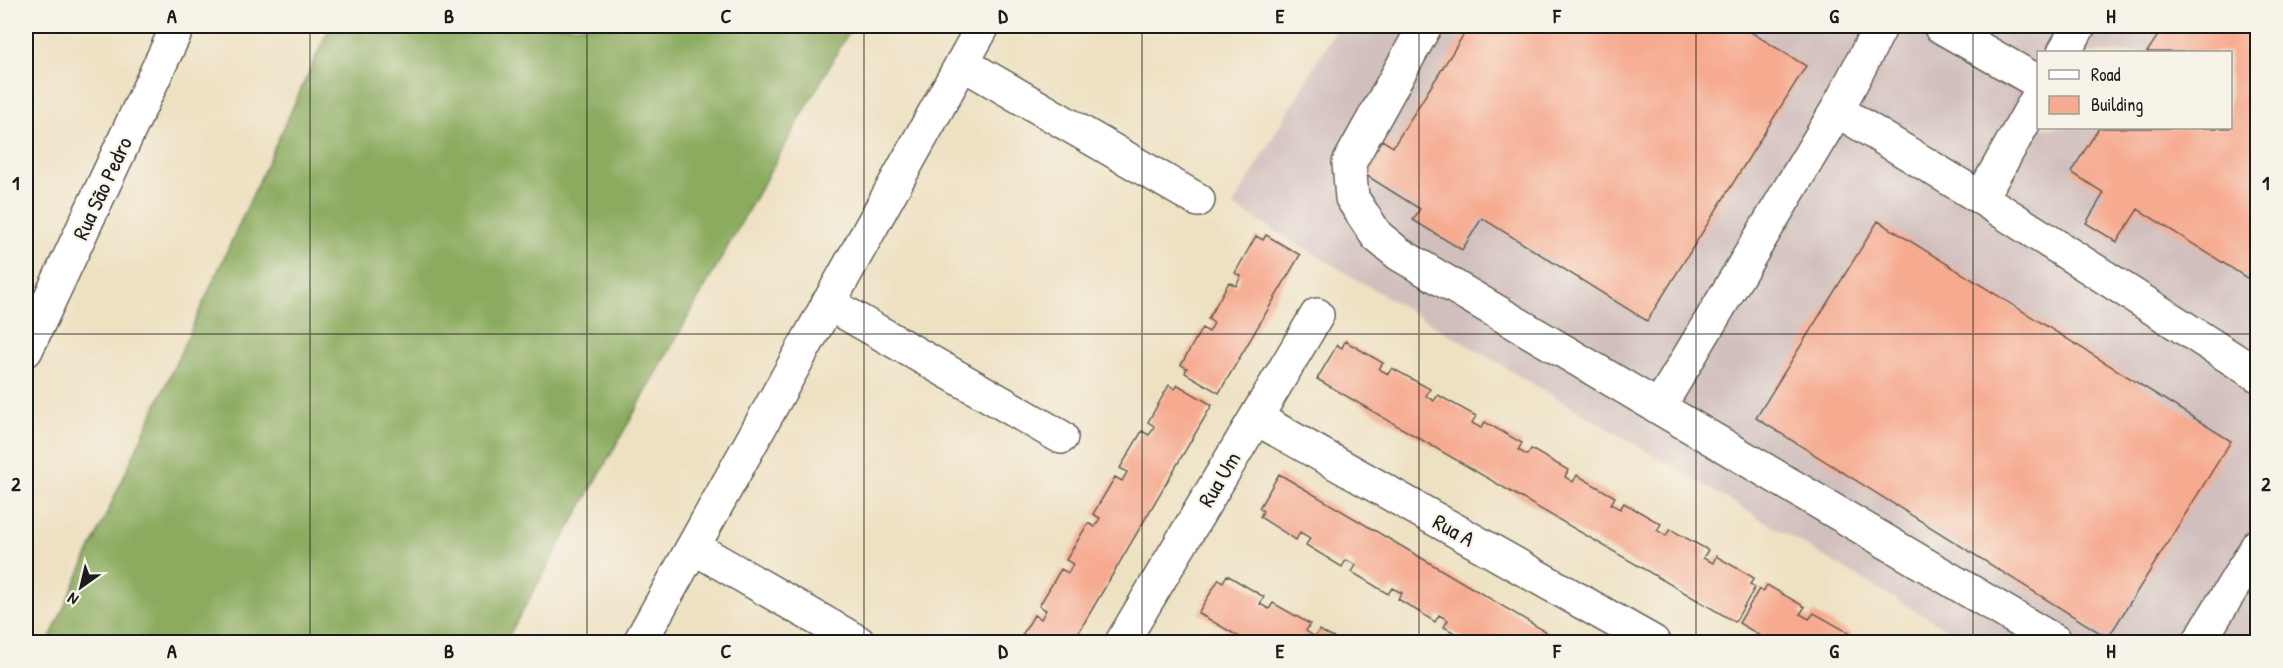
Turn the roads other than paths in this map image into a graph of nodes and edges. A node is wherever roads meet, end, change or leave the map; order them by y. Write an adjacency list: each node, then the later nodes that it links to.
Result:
1 (178, 26): 16 (street, Rua São Pedro)
2 (983, 26): 8 (street)
3 (1425, 26): 18 (street)
4 (1881, 26): 11 (street)
5 (1940, 26): 9 (street)
6 (2079, 26): 7 (street)
7 (2065, 51)
8 (962, 63): 13 (street); 14 (street)
9 (2037, 81)
10 (2037, 99): 12 (street)
11 (1837, 110): 12 (street); 18 (street)
12 (1982, 198): 17 (street)
13 (1198, 200)
14 (828, 303): 20 (street); 22 (street)
15 (1317, 315): 19 (street, Rua Um)
16 (26, 350)
17 (2258, 375)
18 (1659, 407): 27 (street)
19 (1256, 418): 25 (street, Rua Um); 26 (street, Rua A)
20 (1061, 437)
21 (2258, 545): 28 (street)
22 (693, 547): 23 (street); 24 (street)
23 (640, 642)
24 (858, 642)
25 (1122, 642)
26 (1653, 642)
27 (2056, 642)
28 (2199, 642)

